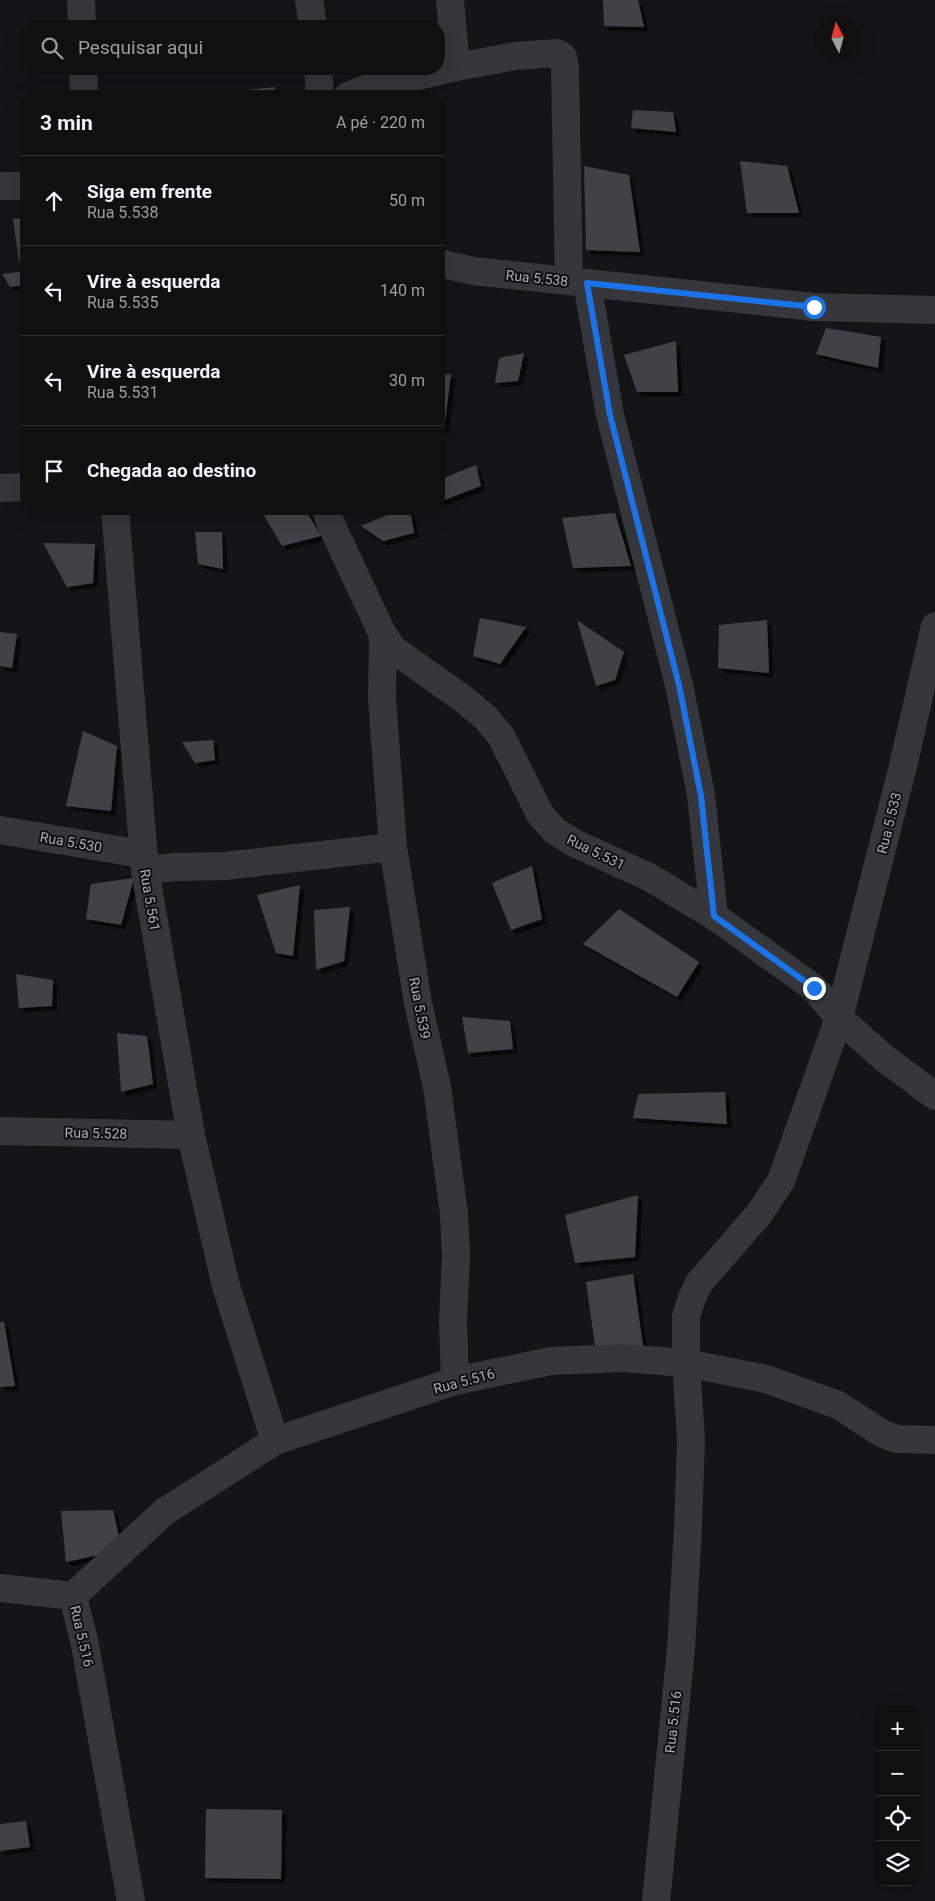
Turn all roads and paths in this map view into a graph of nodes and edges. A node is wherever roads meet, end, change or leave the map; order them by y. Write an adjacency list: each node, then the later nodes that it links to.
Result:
1 (81, 0): 4 (street)
2 (309, 0): 5 (street)
3 (450, 0): 6 (street)
4 (82, 20)
5 (312, 20)
6 (456, 67): 7 (street); 17 (street)
7 (445, 70)
8 (83, 75): 11 (street)
9 (318, 75): 12 (street)
10 (422, 75): 13 (street)
11 (84, 90)
12 (320, 90)
13 (363, 90)
14 (0, 186): 15 (street)
15 (20, 186)
16 (445, 264): 17 (street, Rua 5.538)
17 (578, 282): 18 (street, Rua 5.538); 28 (street)
18 (935, 310)
19 (20, 487): 20 (street)
20 (0, 488)
21 (115, 515): 27 (street, Rua 5.561)
22 (328, 515): 24 (street, Rua 5.531)
23 (935, 626): 29 (street, Rua 5.533)
24 (382, 635): 26 (street, Rua 5.539); 28 (street, Rua 5.531)
25 (0, 830): 27 (street, Rua 5.530)
26 (393, 847): 27 (street, Rua 5.530); 34 (street, Rua 5.539)
27 (144, 862): 32 (street, Rua 5.561)
28 (714, 916): 29 (street, Rua 5.531)
29 (839, 1018): 30 (street, Rua 5.531); 33 (street, Rua 5.533)
30 (935, 1096)
31 (0, 1131): 32 (street, Rua 5.528)
32 (191, 1135): 36 (street, Rua 5.561)
33 (686, 1363): 34 (street, Rua 5.516); 35 (street); 40 (street, Rua 5.516)
34 (455, 1381): 36 (street, Rua 5.516)
35 (935, 1440)
36 (275, 1441): 38 (street, Rua 5.516)
37 (0, 1588): 38 (street)
38 (73, 1596): 39 (street, Rua 5.516)
39 (131, 1901)
40 (656, 1901)

